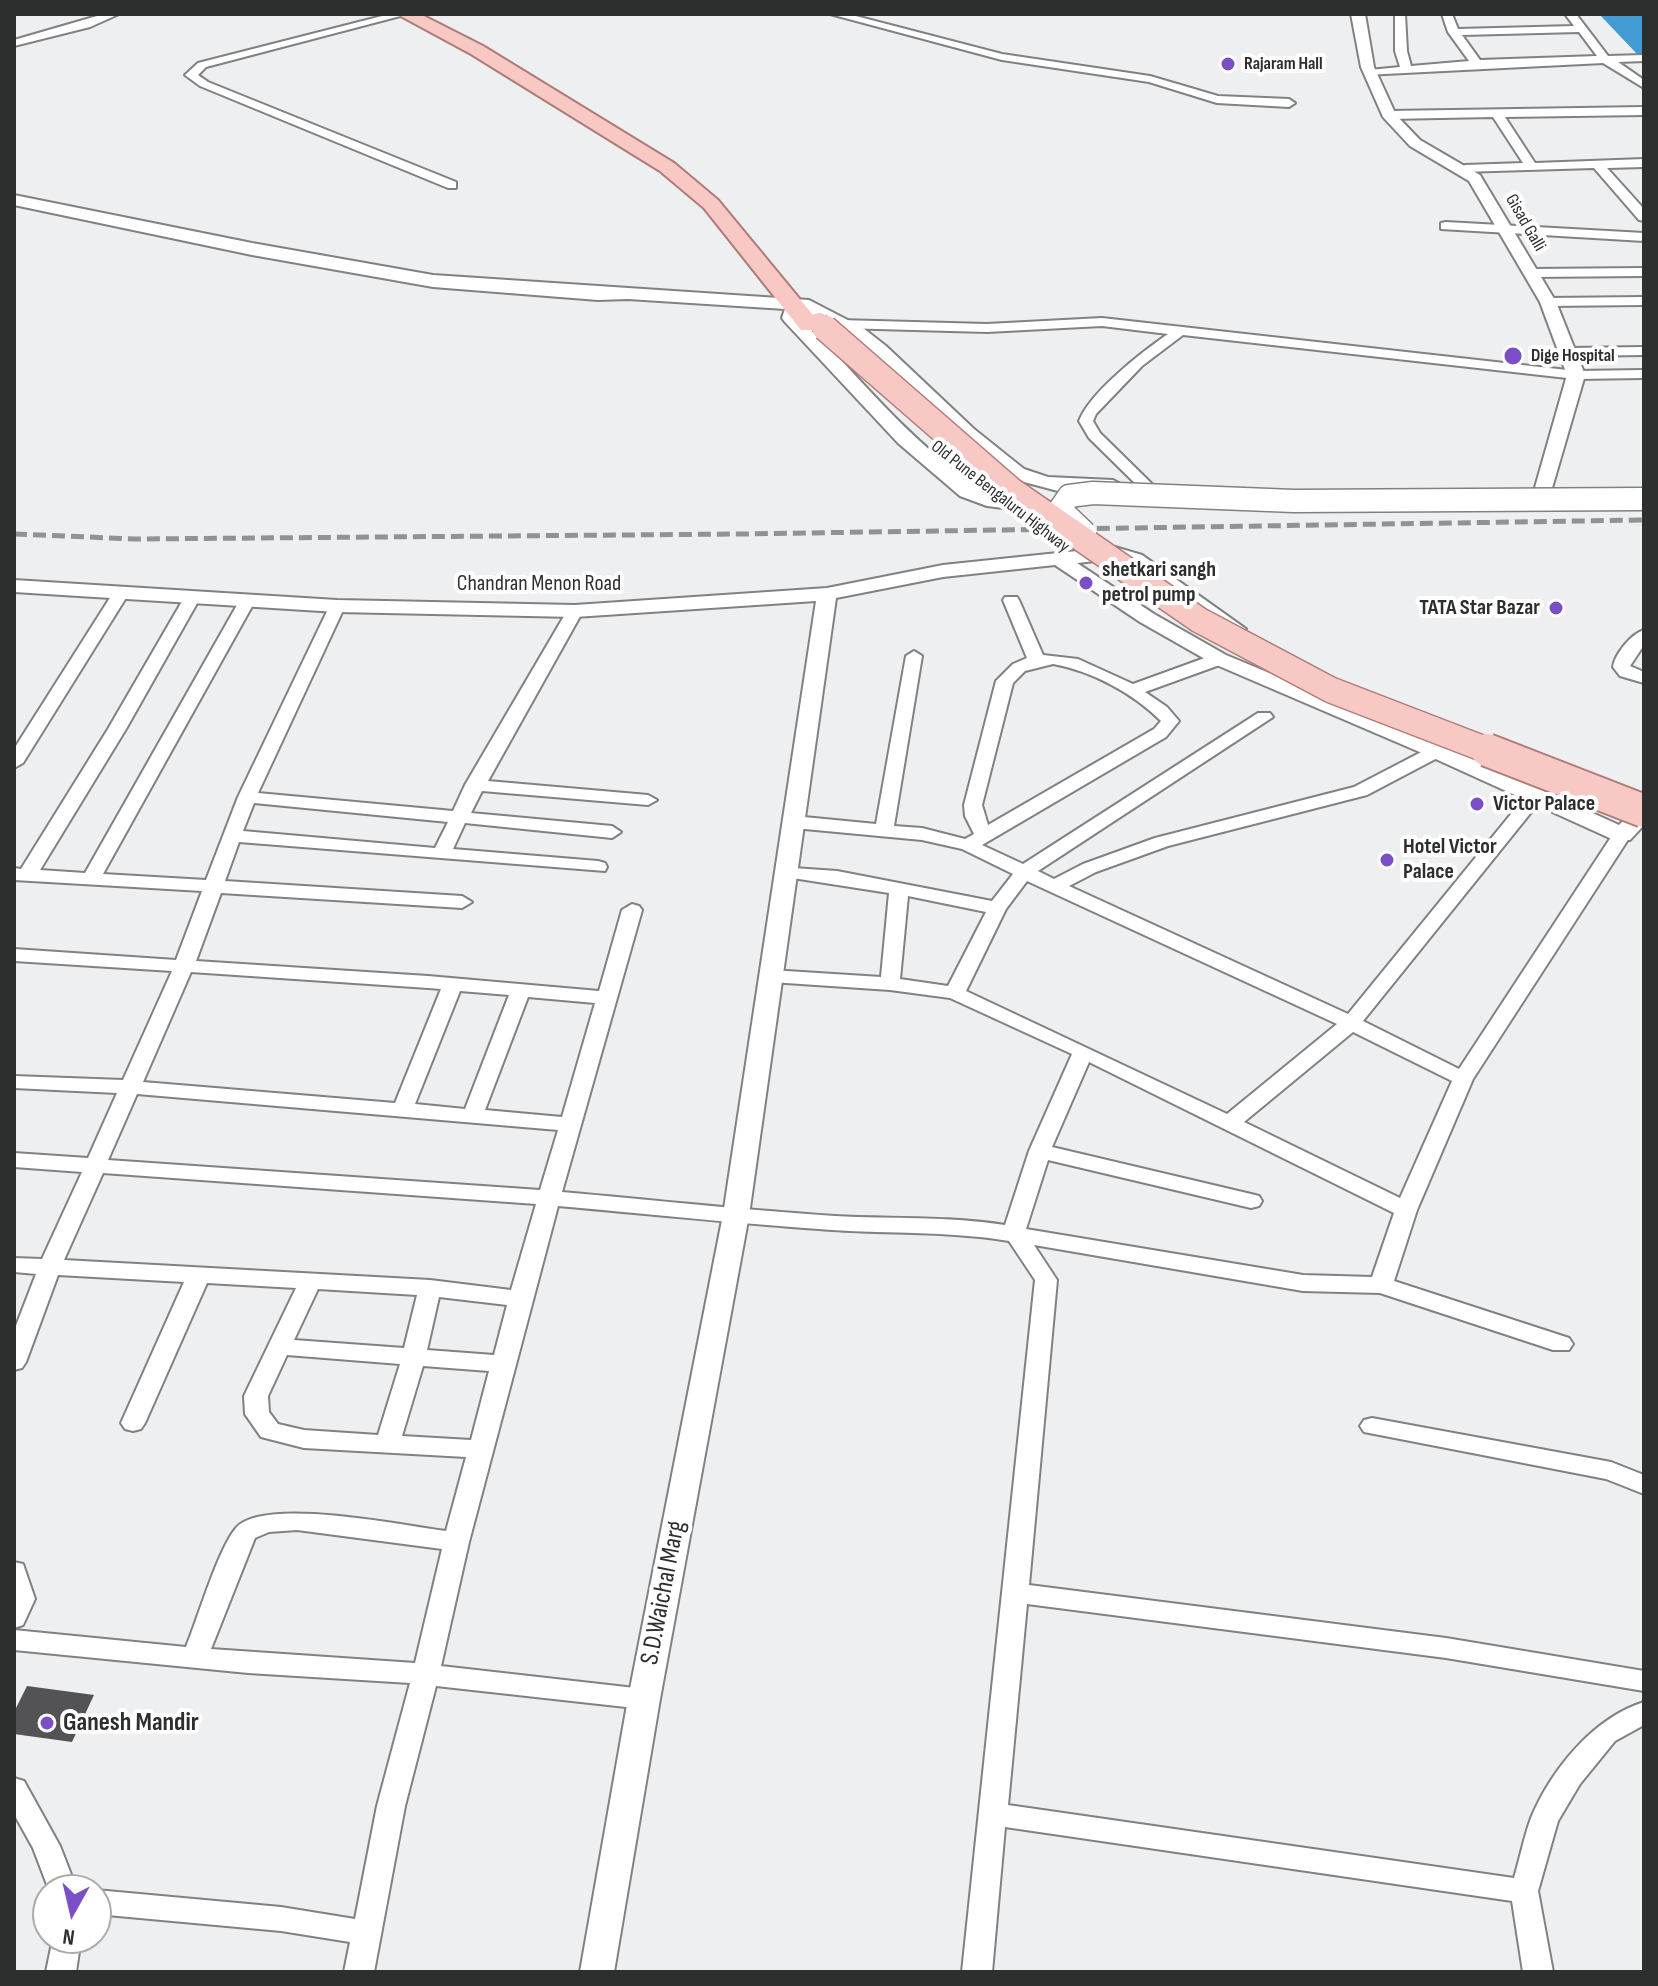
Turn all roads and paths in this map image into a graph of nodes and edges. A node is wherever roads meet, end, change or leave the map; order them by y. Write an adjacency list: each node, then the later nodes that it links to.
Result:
1 (114, 14): 13 (street)
2 (348, 14): 10 (street)
3 (404, 14): 10 (street); 44 (main road, Old Pune Bengaluru Highway)
4 (425, 14): 44 (main road, Old Pune Bengaluru Highway)
5 (835, 14): 20 (street)
6 (1358, 14): 18 (street, Gisad Galli)
7 (1400, 14): 17 (street)
8 (1447, 14): 12 (street)
9 (1570, 14): 11 (street)
10 (363, 22): 28 (street)
11 (1581, 29): 12 (street); 15 (street)
12 (1454, 32): 16 (street)
13 (14, 43)
14 (1644, 58): 15 (street)
15 (1605, 59): 16 (street); 19 (street)
16 (1477, 64): 17 (street)
17 (1407, 70): 18 (street)
18 (1369, 73): 23 (street, Gisad Galli)
19 (1644, 85)
20 (1289, 103)
21 (1644, 111): 22 (street)
22 (1497, 114): 23 (street); 26 (street)
23 (1389, 115): 27 (street, Gisad Galli)
24 (1644, 163): 25 (street)
25 (1597, 164): 26 (street); 30 (street)
26 (1531, 166): 27 (street)
27 (1465, 169): 34 (street, Gisad Galli)
28 (452, 185)
29 (1644, 195): 30 (street)
30 (1624, 196): 32 (street)
31 (14, 200): 44 (main road)
32 (1644, 217)
33 (1446, 226): 34 (street)
34 (1505, 229): 35 (street); 40 (street, Gisad Galli)
35 (1584, 234): 36 (street); 37 (street)
36 (1644, 237)
37 (1599, 259): 38 (street); 40 (street)
38 (1627, 272): 39 (street); 41 (street)
39 (1644, 272)
40 (1531, 273): 43 (street, Gisad Galli)
41 (1644, 294)
42 (1644, 301): 43 (street)
43 (1548, 302): 47 (street, Gisad Galli)
44 (809, 314): 45 (street); 50 (main road); 50 (main road); 54 (main road, Old Pune Bengaluru Highway, bridge); 78 (main road, Old Pune Bengaluru Highway)
45 (1180, 331): 49 (street); 50 (street)
46 (1644, 351): 47 (street)
47 (1568, 352): 49 (street, Gisad Galli)
48 (1644, 374): 49 (street)
49 (1576, 375): 51 (street)
50 (1138, 487): 51 (main road)
51 (1543, 491): 52 (main road)
52 (1644, 492)
53 (1644, 499): 54 (main road, bridge)
54 (1096, 551): 78 (main road, Old Pune Bengaluru Highway, bridge)
55 (1060, 560): 58 (street, Chandran Menon Road); 66 (street); 78 (street, Chandran Menon Road)
56 (14, 586): 57 (street, Chandran Menon Road)
57 (121, 593): 59 (street, Chandran Menon Road); 72 (street)
58 (827, 594): 63 (street, Chandran Menon Road); 79 (street, S.D.Waichal Marg)
59 (192, 598): 61 (street, Chandran Menon Road); 88 (street)
60 (1011, 600): 67 (street)
61 (247, 601): 62 (street, Chandran Menon Road); 89 (street)
62 (337, 606): 63 (street, Chandran Menon Road); 75 (street)
63 (575, 611): 73 (street)
64 (1644, 635): 68 (street)
65 (914, 656): 80 (street)
66 (1219, 659): 69 (street); 71 (street)
67 (1037, 661): 69 (street); 83 (street)
68 (1644, 678)
69 (1131, 691): 83 (street)
70 (1264, 717): 87 (street)
71 (1437, 751): 74 (street); 90 (street)
72 (14, 763)
73 (474, 785): 76 (street); 77 (street)
74 (1535, 796): 78 (street); 104 (street)
75 (247, 797): 77 (street); 82 (street)
76 (648, 800)
77 (459, 817): 81 (street); 84 (street)
78 (1635, 819): 106 (street)
79 (794, 822): 80 (street); 86 (street, S.D.Waichal Marg)
80 (884, 829): 83 (street)
81 (612, 832)
82 (234, 836): 84 (street); 91 (street)
83 (976, 840): 87 (street)
84 (441, 854): 85 (street)
85 (598, 867)
86 (786, 871): 92 (street); 98 (street, S.D.Waichal Marg)
87 (1023, 873): 90 (street); 94 (street)
88 (20, 874): 89 (street)
89 (91, 879): 91 (street)
90 (1055, 886): 104 (street)
91 (216, 887): 93 (street); 97 (street)
92 (899, 889): 94 (street); 100 (street)
93 (462, 902)
94 (997, 908): 102 (street)
95 (632, 910): 103 (street)
96 (14, 955): 97 (street)
97 (183, 968): 99 (street); 108 (street)
98 (771, 976): 100 (street); 119 (street, S.D.Waichal Marg)
99 (453, 984): 101 (street); 109 (street)
100 (890, 984): 102 (street)
101 (521, 990): 103 (street); 110 (street)
102 (955, 993): 105 (street)
103 (606, 998): 111 (street)
104 (1351, 1023): 106 (street); 112 (street)
105 (1083, 1051): 112 (street); 113 (street)
106 (1463, 1079): 118 (street)
107 (14, 1082): 108 (street)
108 (131, 1087): 109 (street); 115 (street)
109 (403, 1109): 110 (street)
110 (473, 1115): 111 (street)
111 (569, 1124): 116 (street)
112 (1228, 1124): 118 (street)
113 (1040, 1151): 117 (street); 120 (street)
114 (14, 1160): 115 (street)
115 (95, 1164): 116 (street); 122 (street)
116 (549, 1198): 119 (street); 127 (street)
117 (1251, 1201)
118 (1406, 1210): 125 (street)
119 (736, 1215): 120 (street); 146 (street, S.D.Waichal Marg)
120 (1014, 1231): 125 (street); 140 (street)
121 (14, 1265): 122 (street)
122 (50, 1267): 123 (street); 131 (street)
123 (198, 1277): 124 (street); 133 (street)
124 (311, 1280): 126 (street); 129 (street)
125 (1381, 1285): 128 (street)
126 (430, 1288): 127 (street); 130 (street)
127 (520, 1299): 132 (street)
128 (1561, 1344)
129 (282, 1347): 130 (street); 135 (street)
130 (414, 1357): 132 (street); 135 (street)
131 (14, 1362)
132 (503, 1364): 136 (street)
133 (133, 1423)
134 (1372, 1426): 137 (street)
135 (387, 1444): 136 (street)
136 (480, 1449): 138 (street)
137 (1644, 1485)
138 (456, 1542): 143 (street); 144 (street)
139 (14, 1571): 141 (street)
140 (1015, 1593): 145 (street); 149 (street)
141 (14, 1618)
142 (14, 1640): 143 (street)
143 (195, 1658): 144 (street)
144 (423, 1674): 146 (street); 153 (street)
145 (1644, 1681)
146 (644, 1699): 155 (street, S.D.Waichal Marg)
147 (1644, 1712): 151 (street)
148 (14, 1789): 150 (street)
149 (993, 1814): 151 (street); 156 (street)
150 (57, 1874)
151 (1524, 1891): 157 (street)
152 (112, 1903): 153 (street)
153 (367, 1933): 154 (street)
154 (359, 1972)
155 (597, 1972)
156 (977, 1972)
157 (1538, 1972)

